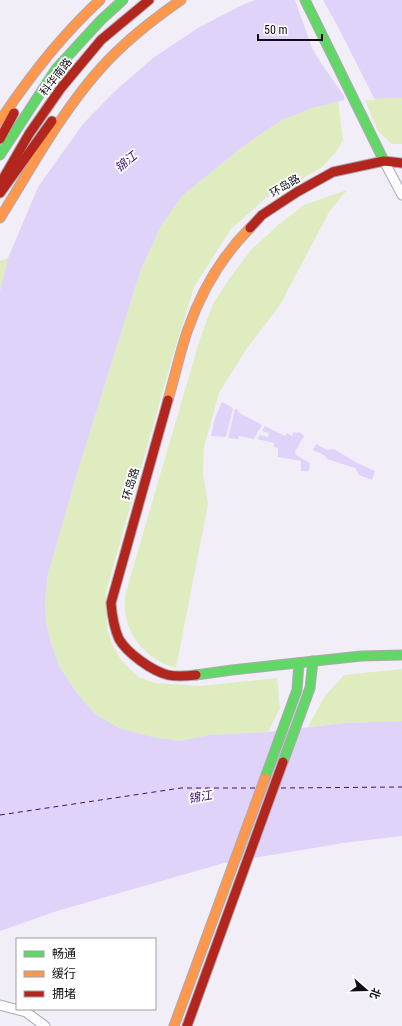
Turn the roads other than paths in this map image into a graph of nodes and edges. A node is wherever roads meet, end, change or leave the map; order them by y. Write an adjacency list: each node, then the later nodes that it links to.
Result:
1 (100, 0): 6 (main road)
2 (124, 0): 10 (main road, 科华南路)
3 (149, 0): 13 (main road, 科华南路)
4 (181, 0): 7 (main road)
5 (305, 0): 11 (main road)
6 (88, 11): 8 (main road); 9 (main road)
7 (100, 69): 14 (main road); 16 (main road)
8 (0, 121)
9 (0, 139)
10 (0, 155)
11 (384, 161): 12 (main road, 环岛路); 15 (street); 19 (main road, 环岛路)
12 (402, 163)
13 (0, 184)
14 (0, 193)
15 (402, 195)
16 (0, 218)
17 (402, 655): 18 (main road, 环岛路)
18 (313, 661): 19 (main road, 环岛路); 25 (main road)
19 (299, 663): 24 (main road)
20 (0, 1005): 21 (street)
21 (16, 1009)
22 (19, 1010): 23 (street)
23 (45, 1026)
24 (174, 1026)
25 (187, 1026)

